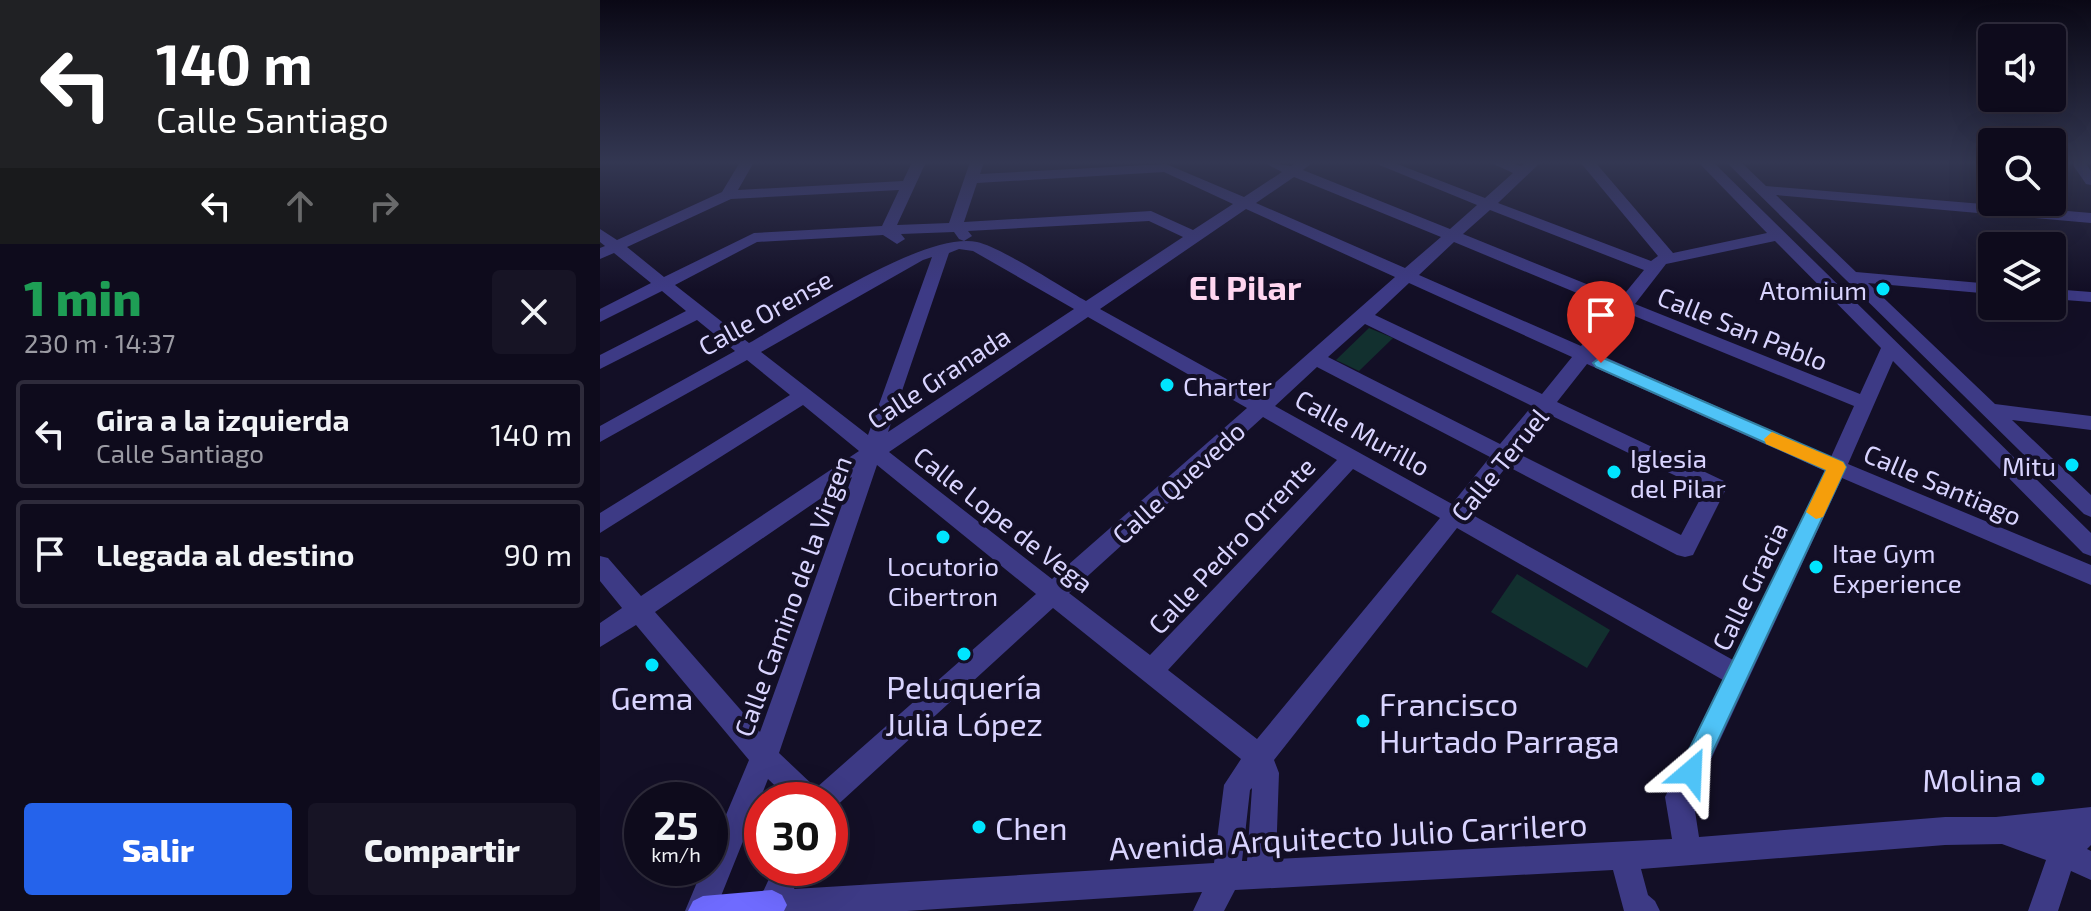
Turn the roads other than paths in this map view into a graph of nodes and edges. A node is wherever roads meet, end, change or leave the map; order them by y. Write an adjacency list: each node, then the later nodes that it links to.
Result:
1 (1489, 204): 18 (street, Calle Quevedo)
2 (707, 205): 20 (street)
3 (899, 205): 14 (street)
4 (963, 205): 19 (street, Calle Camino de la Virgen)
5 (1243, 205): 17 (street, Calle Granada)
6 (1248, 205): 23 (street, Calle Santiago)
7 (1380, 205): 18 (street, Calle San Pablo)
8 (1491, 205): 22 (street)
9 (1618, 205): 22 (street)
10 (1746, 205): 16 (street)
11 (1777, 205): 24 (street)
12 (1933, 205): 13 (street)
13 (2091, 218)
14 (887, 231): 19 (street); 21 (street); 25 (street)
15 (600, 234): 20 (street, Calle Lope de Vega)
16 (1777, 236): 22 (street); 34 (street)
17 (1195, 237): 19 (street); 30 (street, Calle Granada)
18 (1452, 238): 23 (street, Calle Quevedo); 29 (street, Calle San Pablo)
19 (953, 241): 21 (street, Calle Orense); 30 (street, Calle Murillo); 46 (street, Calle Camino de la Virgen)
20 (608, 250): 25 (street, Calle Lope de Vega)
21 (918, 256): 35 (street, Calle Orense)
22 (1661, 262): 29 (street, Calle Teruel)
23 (1407, 276): 33 (street, Calle Quevedo); 36 (street, Calle Santiago)
24 (1848, 276): 26 (street); 43 (street)
25 (663, 284): 31 (street, Calle Lope de Vega); 32 (street)
26 (1978, 288)
27 (2066, 295): 28 (street)
28 (2091, 297)
29 (1624, 308): 36 (street, Calle Teruel); 40 (street, Calle San Pablo)
30 (1087, 310): 42 (street, Calle Murillo); 46 (street, Calle Granada)
31 (698, 312): 35 (street, Calle Lope de Vega); 38 (street)
32 (600, 316)
33 (1363, 316): 37 (street, Calle Quevedo); 41 (street)
34 (1890, 347): 40 (street, Calle Gracia); 53 (street)
35 (747, 351): 39 (street, Calle Lope de Vega); 45 (street, Calle Orense)
36 (1584, 356): 41 (street, Calle Teruel); 49 (street, Calle Santiago)
37 (1314, 358): 42 (street, Calle Quevedo); 47 (street)
38 (600, 363)
39 (803, 396): 46 (street, Calle Lope de Vega); 52 (street)
40 (1864, 403): 49 (street, Calle Gracia)
41 (1546, 404): 47 (street, Calle Teruel); 47 (street)
42 (1259, 408): 48 (street, Calle Murillo); 56 (street, Calle Quevedo)
43 (1989, 410): 44 (street); 50 (street)
44 (2091, 423)
45 (600, 435)
46 (873, 451): 56 (street, Calle Lope de Vega); 57 (street, Calle Granada); 61 (street, Calle Camino de la Virgen)
47 (1506, 456): 51 (street, Calle Teruel)
48 (1352, 457): 51 (street, Calle Murillo); 59 (street, Calle Pedro Orrente)
49 (1837, 467): 55 (street, Calle Santiago); 60 (street, Calle Gracia)
50 (2091, 508)
51 (1458, 516): 60 (street, Calle Murillo); 62 (street, Calle Teruel)
52 (600, 524)
53 (2091, 547)
54 (600, 565): 57 (street)
55 (2091, 575)
56 (1054, 595): 59 (street, Calle Lope de Vega); 64 (street, Calle Quevedo)
57 (638, 609): 58 (street, Calle Granada); 61 (street)
58 (600, 636)
59 (1151, 671): 62 (street, Calle Lope de Vega)
60 (1737, 675): 67 (street, Calle Gracia)
61 (764, 757): 63 (street); 76 (street, Calle Camino de la Virgen)
62 (1260, 758): 71 (street); 72 (street, Calle Teruel)
63 (790, 782)
64 (842, 782)
65 (2091, 824): 66 (street, Avenida Arquitecto Julio Carrilero); 68 (street, Avenida Arquitecto Julio Carrilero)
66 (1996, 831): 67 (street, Avenida Arquitecto Julio Carrilero); 68 (street, Avenida Arquitecto Julio Carrilero)
67 (1688, 852): 69 (street, Avenida Arquitecto Julio Carrilero)
68 (2064, 853): 70 (street, Avenida Arquitecto Julio Carrilero); 79 (street)
69 (1623, 855): 71 (street, Avenida Arquitecto Julio Carrilero); 78 (street)
70 (2091, 866)
71 (1261, 874): 72 (street, Avenida Arquitecto Julio Carrilero)
72 (1226, 877): 75 (street, Avenida Arquitecto Julio Carrilero); 77 (street)
73 (781, 886): 74 (street)
74 (772, 905): 75 (street, Avenida Arquitecto Julio Carrilero); 76 (street, Avenida Arquitecto Julio Carrilero)
75 (822, 907)
76 (702, 911)
77 (1208, 911)
78 (1645, 911)
79 (2043, 911)

